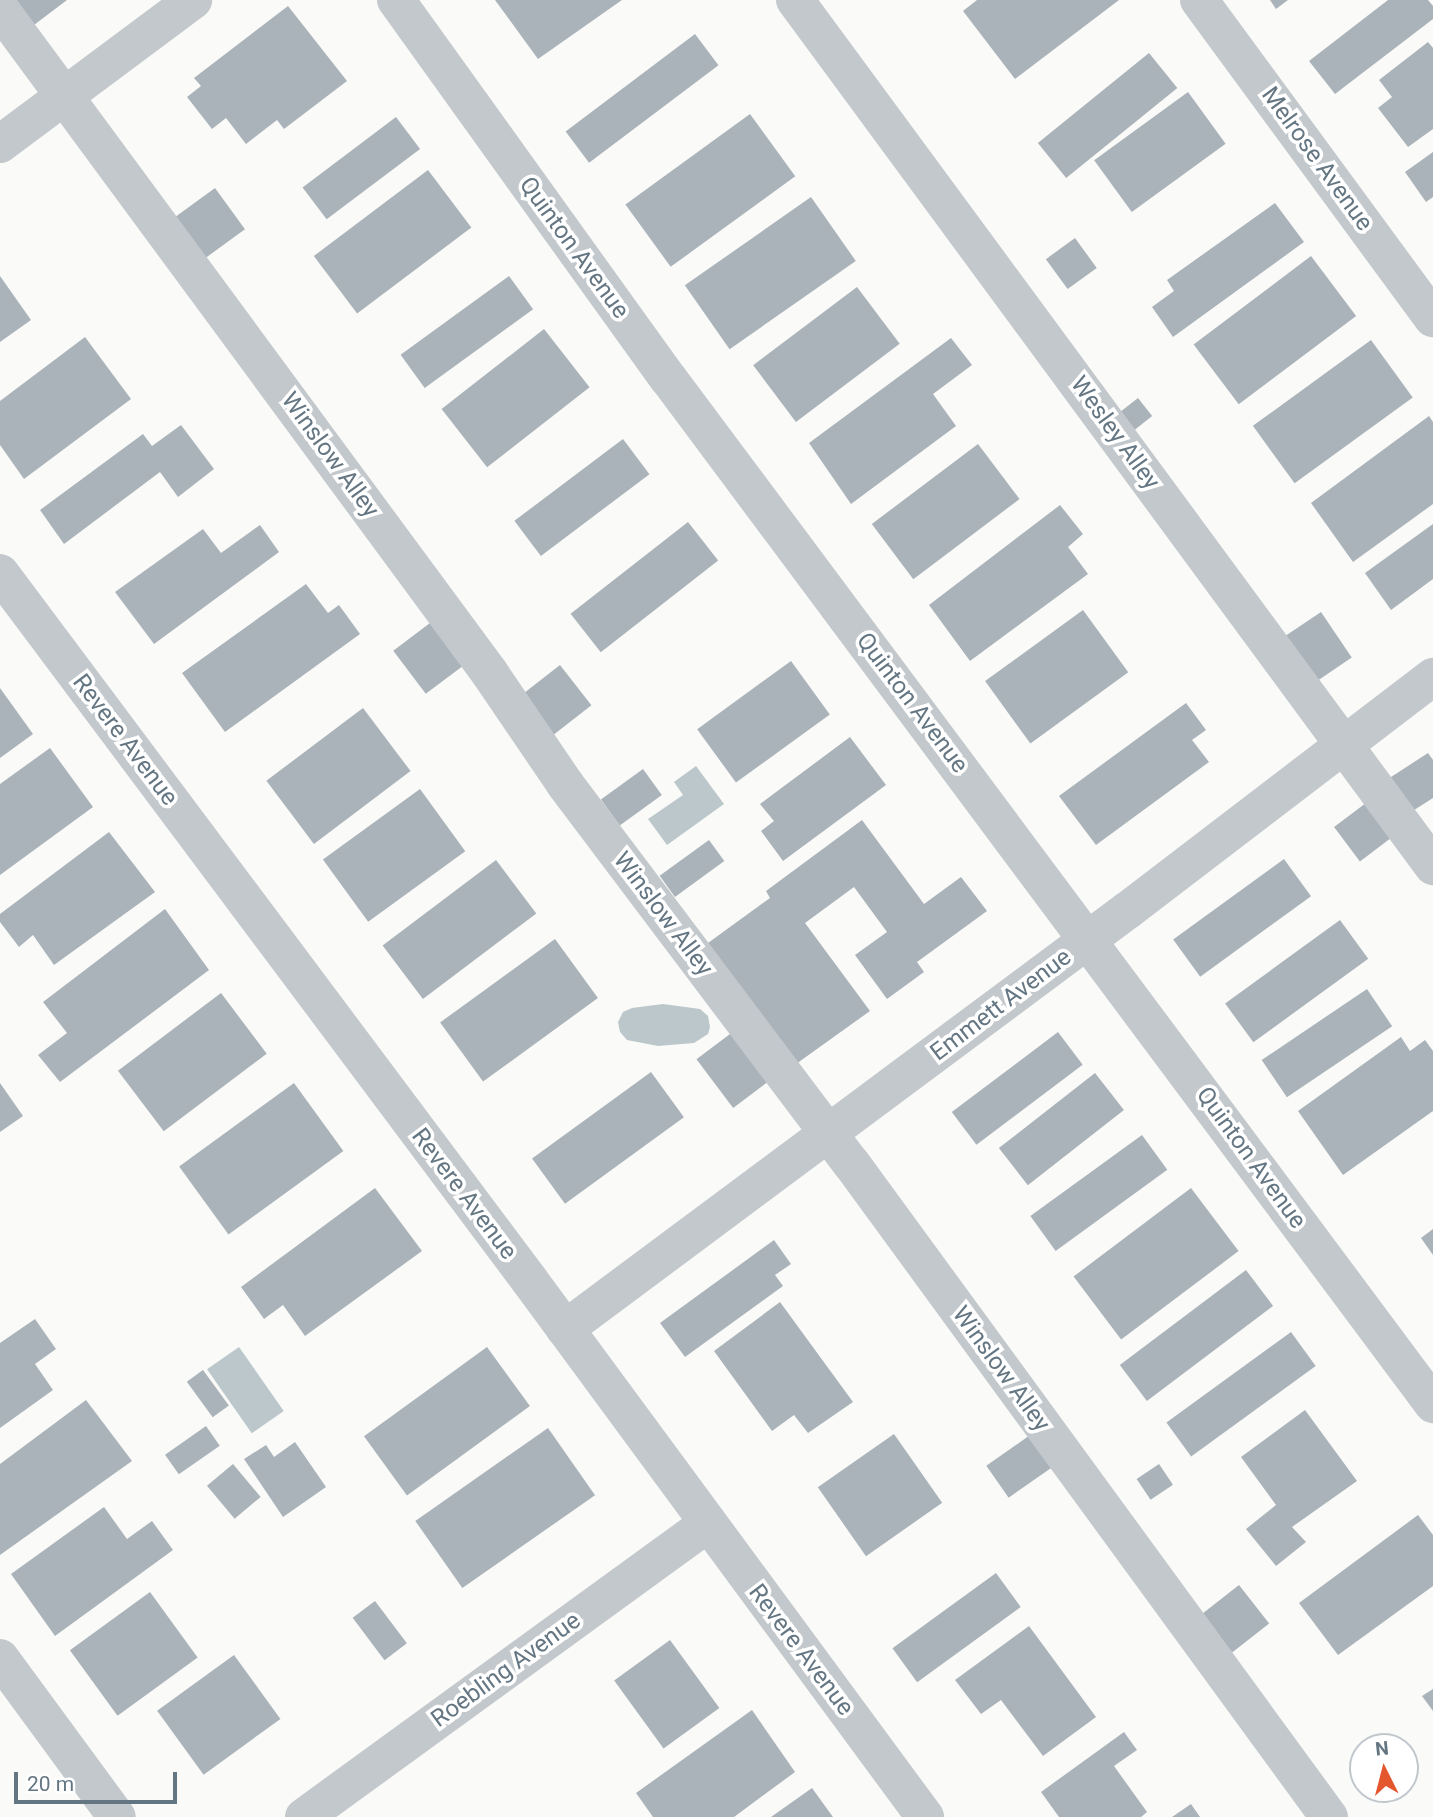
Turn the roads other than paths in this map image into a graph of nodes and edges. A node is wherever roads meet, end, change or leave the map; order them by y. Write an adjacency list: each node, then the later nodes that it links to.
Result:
1 (193, 0): 6 (street)
2 (396, 0): 13 (street, Quinton Avenue)
3 (794, 0): 11 (street, Wesley Alley)
4 (1199, 0): 8 (street, Melrose Avenue)
5 (0, 9): 6 (street, Winslow Alley)
6 (65, 96): 7 (street); 14 (street, Winslow Alley)
7 (0, 144)
8 (1433, 318)
9 (0, 573): 15 (street, Revere Avenue)
10 (1433, 677): 11 (street, Emmett Avenue)
11 (1342, 743): 12 (street, Wesley Alley); 13 (street, Emmett Avenue)
12 (1433, 866)
13 (1089, 939): 14 (street, Emmett Avenue); 16 (street, Quinton Avenue)
14 (829, 1134): 15 (street, Emmett Avenue); 22 (street, Winslow Alley)
15 (565, 1329): 17 (street, Revere Avenue)
16 (1433, 1404)
17 (708, 1524): 20 (street, Roebling Avenue); 21 (street, Revere Avenue)
18 (0, 1658): 19 (street)
19 (117, 1817)
20 (304, 1817)
21 (925, 1817)
22 (1329, 1817)

